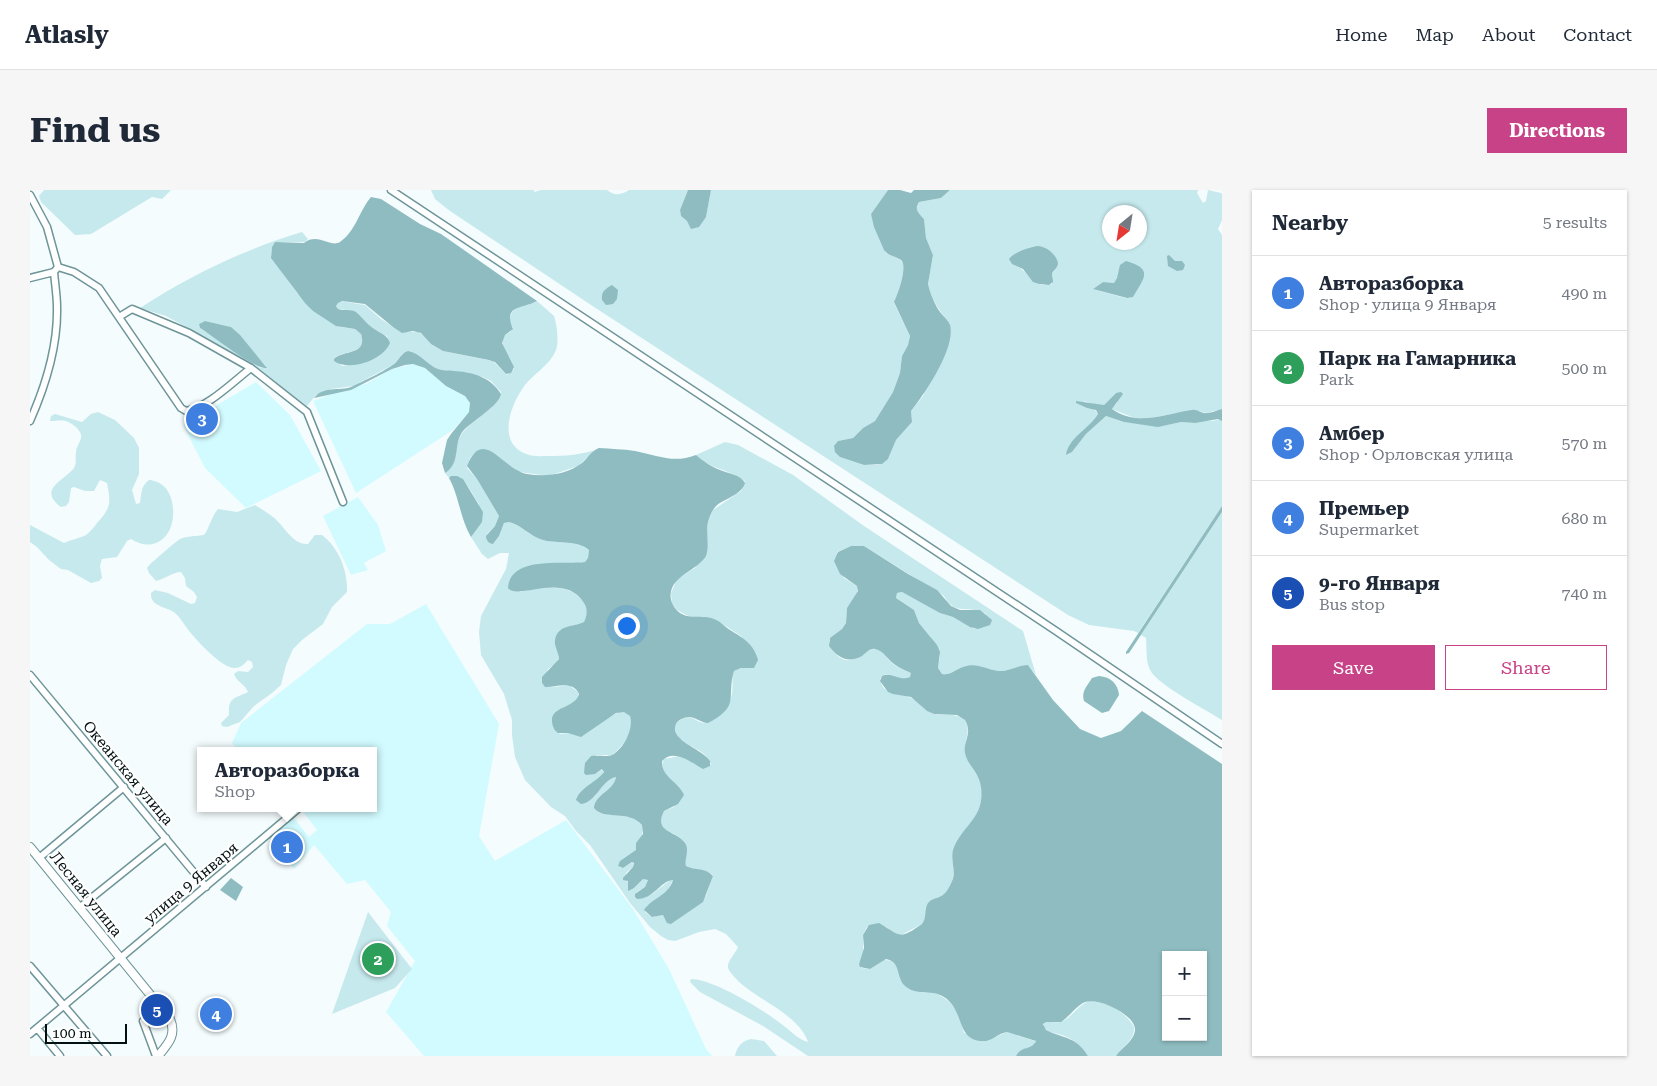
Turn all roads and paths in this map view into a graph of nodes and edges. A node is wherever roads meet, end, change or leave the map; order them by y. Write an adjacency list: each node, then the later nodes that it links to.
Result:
1 (391, 190): 10 (street)
2 (30, 195): 3 (street)
3 (56, 270): 4 (street); 5 (street); 7 (street)
4 (30, 278)
5 (119, 317): 6 (street); 6 (street)
6 (251, 368): 8 (street)
7 (30, 421)
8 (344, 502)
9 (30, 675): 11 (street, Океанская улица)
10 (1222, 744)
11 (124, 787): 13 (street, Океанская улица); 15 (street)
12 (294, 812): 16 (street, улица 9 Января)
13 (166, 838): 16 (street, Океанская улица); 17 (street)
14 (30, 847): 15 (street, Лесная улица)
15 (39, 858): 17 (street, Лесная улица)
16 (206, 887): 18 (street, улица 9 Января)
17 (80, 908): 18 (street, Лесная улица)
18 (121, 959): 20 (street, улица 9 Января); 26 (street, Лесная улица)
19 (30, 966): 20 (street)
20 (63, 1006): 22 (street, улица 9 Января); 25 (street)
21 (143, 1021): 26 (street)
22 (37, 1028): 23 (street, улица 9 Января); 24 (street)
23 (30, 1034)
24 (60, 1056)
25 (107, 1056)
26 (157, 1056)

